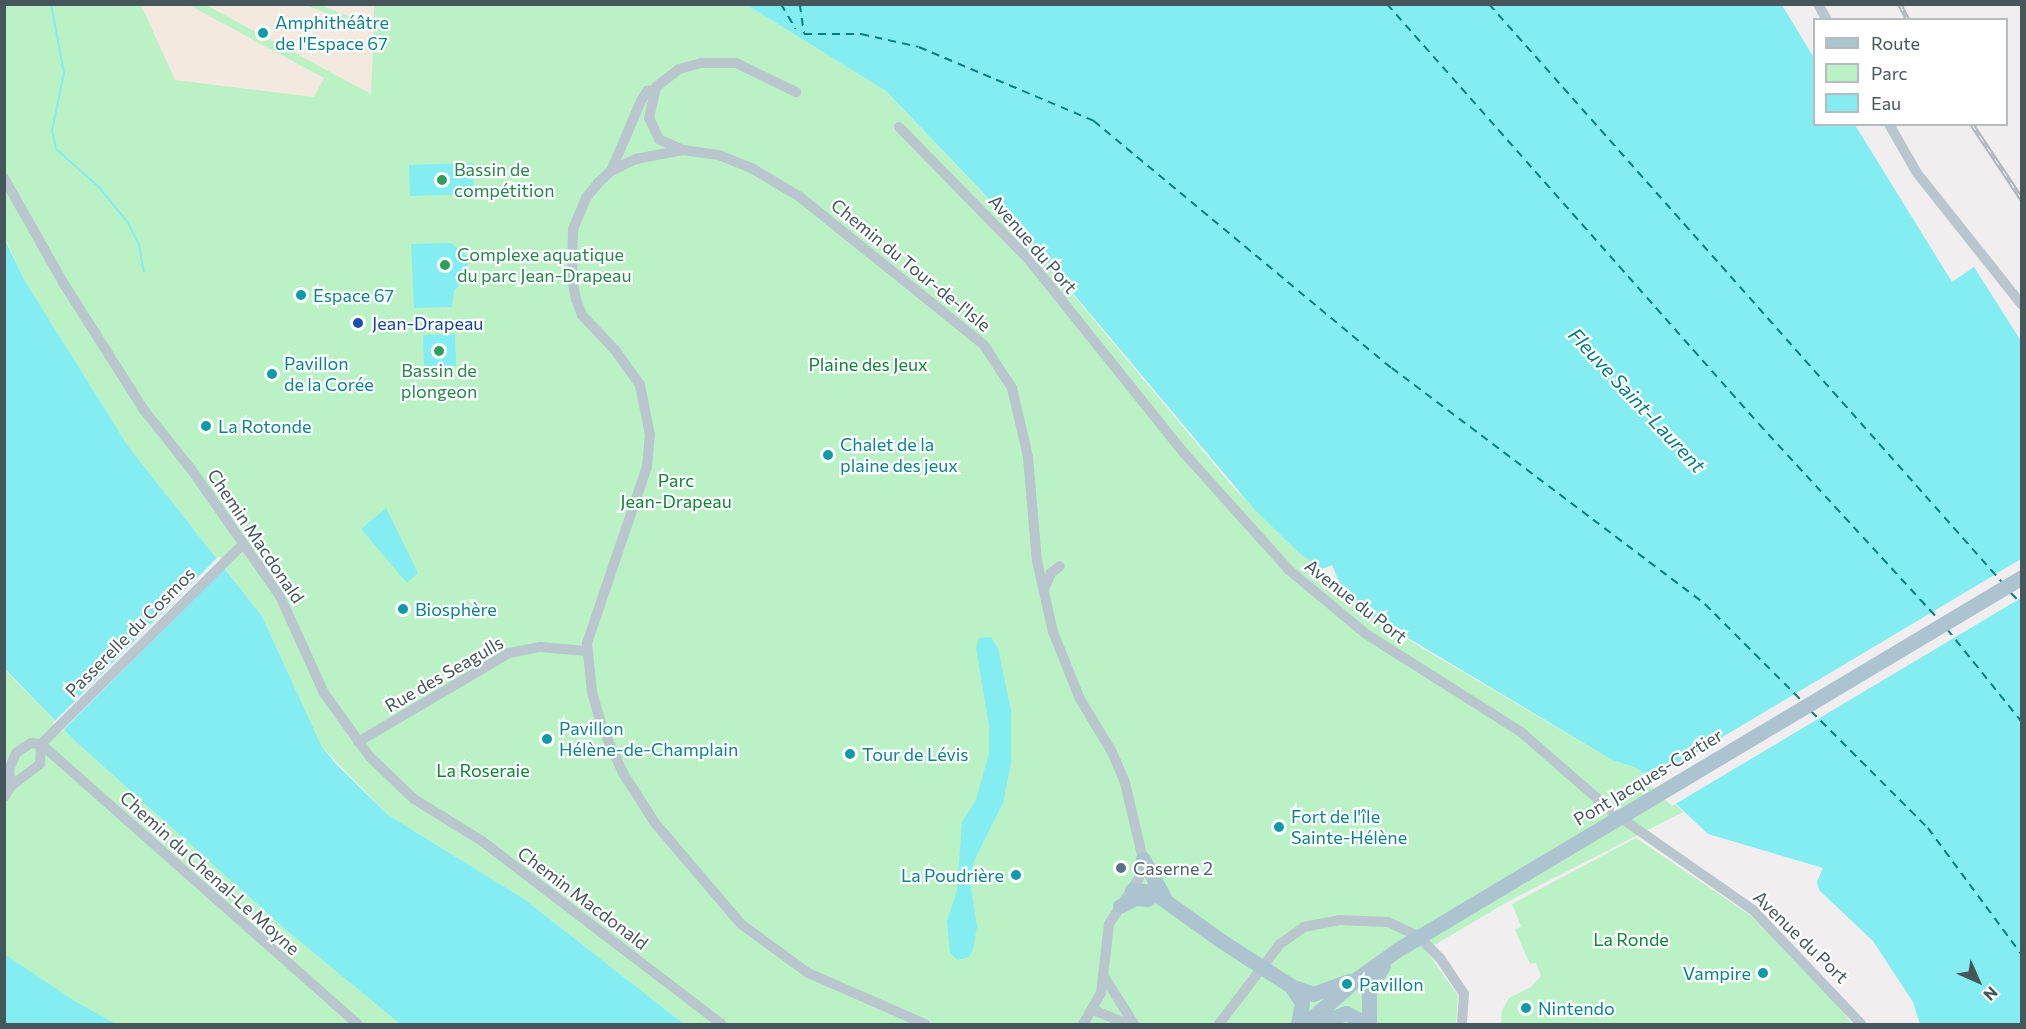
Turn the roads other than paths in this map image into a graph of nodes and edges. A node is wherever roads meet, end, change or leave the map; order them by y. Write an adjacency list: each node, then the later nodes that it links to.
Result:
1 (1818, 4): 2 (street)
2 (1826, 18)
3 (655, 90): 4 (street, Chemin du Tour-de-l'Isle); 7 (street, Chemin du Tour-de-l'Isle); 8 (street, Chemin du Tour-de-l'Isle)
4 (796, 92)
5 (1890, 126): 10 (street)
6 (899, 127): 42 (street, Avenue du Port)
7 (683, 150): 8 (street, Chemin du Tour-de-l'Isle); 12 (street, Chemin du Tour-de-l'Isle)
8 (611, 171): 15 (street, Chemin du Tour-de-l'Isle)
9 (4, 178): 11 (street, Chemin Macdonald)
10 (2022, 304)
11 (243, 544): 16 (street, Passerelle du Cosmos); 17 (street, Chemin Macdonald)
12 (1036, 561): 14 (street, Chemin du Tour-de-l'Isle); 14 (street)
13 (2022, 577): 25 (main road, Pont Jacques-Cartier, bridge)
14 (1043, 591): 20 (street, Chemin du Tour-de-l'Isle)
15 (586, 651): 17 (street, Rue des Seagulls); 32 (street, Chemin du Tour-de-l'Isle)
16 (45, 740): 18 (street); 18 (street); 30 (street, Chemin du Chenal-Le Moyne)
17 (358, 742): 31 (street, Chemin Macdonald)
18 (8, 785): 19 (street)
19 (4, 797)
20 (1143, 860): 21 (street); 22 (main road)
21 (1132, 890): 22 (main road); 23 (street); 24 (street)
22 (1168, 905): 23 (main road); 28 (main road, bridge)
23 (1120, 906): 24 (street)
24 (1109, 924): 26 (street)
25 (1398, 951): 27 (main road, Pont Jacques-Cartier); 40 (main road)
26 (1104, 975): 29 (street); 35 (street)
27 (1358, 978): 28 (main road); 38 (main road, Pont Jacques-Cartier)
28 (1291, 986): 37 (main road)
29 (1093, 1010): 33 (street); 34 (street)
30 (358, 1024)
31 (721, 1024)
32 (925, 1024)
33 (1083, 1024)
34 (1127, 1024)
35 (1134, 1024)
36 (1219, 1024): 41 (street)
37 (1298, 1024)
38 (1305, 1024)
39 (1316, 1024): 40 (main road)
40 (1368, 1024)
41 (1462, 1024)
42 (1861, 1024)

